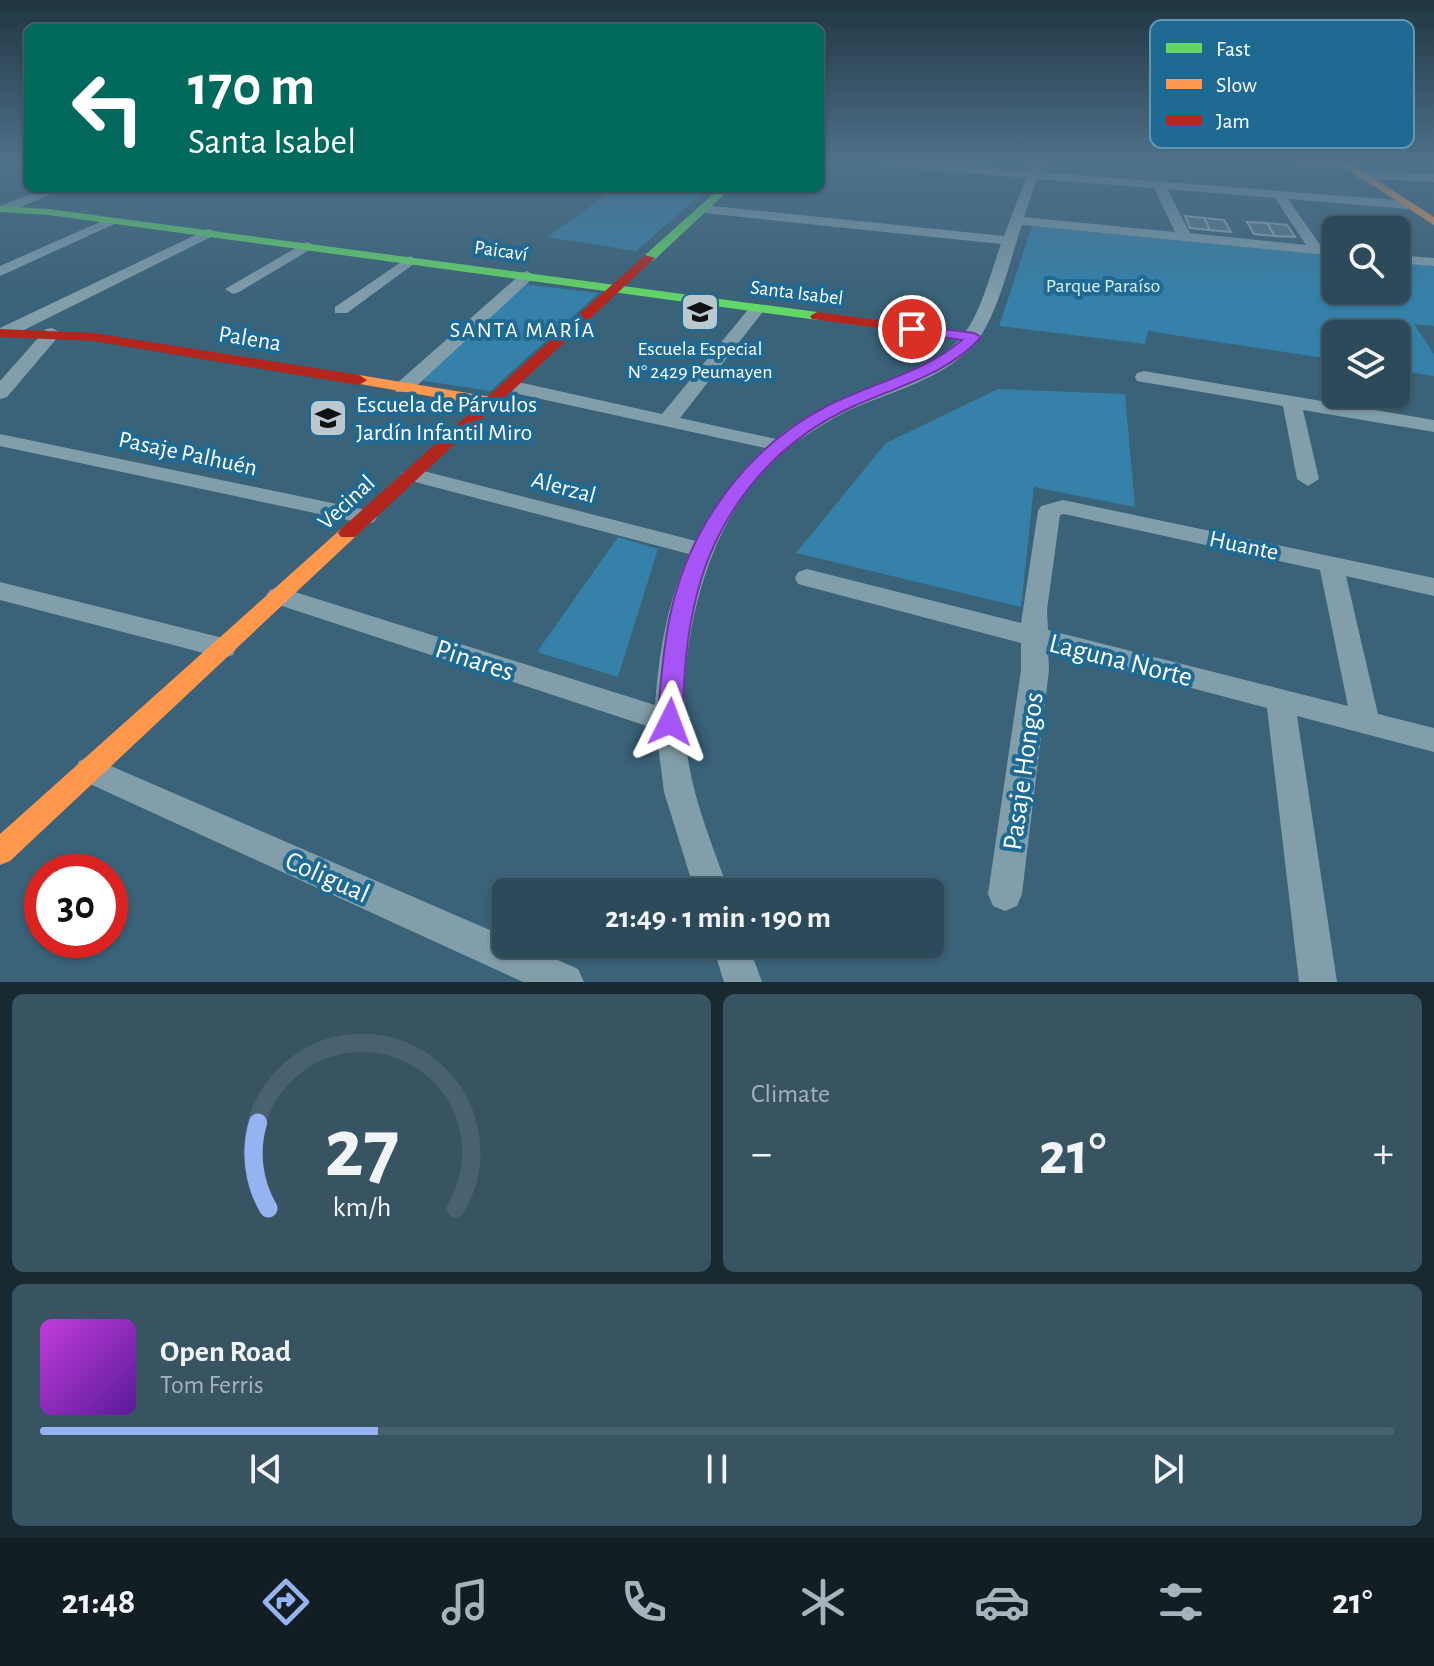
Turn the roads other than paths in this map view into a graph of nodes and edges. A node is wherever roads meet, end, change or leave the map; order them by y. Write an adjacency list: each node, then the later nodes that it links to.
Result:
1 (703, 209): 12 (street); 22 (street, Vecinal)
2 (1021, 209): 7 (street)
3 (1171, 209): 11 (street)
4 (1288, 209): 14 (street)
5 (1414, 209): 9 (street)
6 (2, 213): 8 (street, Paicaví)
7 (1017, 220): 11 (street); 12 (street)
8 (114, 221): 10 (street, Paicaví); 19 (street)
9 (1434, 222)
10 (208, 233): 13 (street, Paicaví); 25 (street)
11 (1185, 237): 14 (street)
12 (1009, 241): 27 (street)
13 (306, 246): 16 (street, Paicaví); 21 (street)
14 (1317, 251): 15 (street)
15 (1322, 251)
16 (410, 260): 20 (street, Paicaví); 24 (street)
17 (1410, 260): 18 (street)
18 (1434, 262)
19 (0, 271)
20 (527, 276): 22 (street, Paicaví); 30 (street)
21 (233, 289)
22 (615, 289): 23 (street, Santa Isabel); 29 (street, Vecinal)
23 (757, 309): 27 (street, Santa Isabel); 34 (street)
24 (341, 310)
25 (3, 333): 26 (street, Palena)
26 (52, 333): 30 (street, Palena); 31 (street)
27 (974, 337): 37 (street)
28 (1144, 377): 33 (street)
29 (509, 386): 32 (street, Vecinal); 34 (street)
30 (403, 388): 32 (street, Palena)
31 (0, 393)
32 (492, 402): 38 (street, Vecinal)
33 (1292, 402): 35 (street); 39 (street)
34 (667, 421): 37 (street)
35 (1434, 426)
36 (0, 440): 41 (street, Pasaje Palhuén)
37 (777, 445): 42 (street)
38 (412, 474): 41 (street, Vecinal); 42 (street, Alerzal)
39 (1308, 479)
40 (1054, 508): 43 (street, Huante); 48 (street, Pasaje Hongos)
41 (366, 517): 47 (street, Vecinal)
42 (702, 550): 51 (street)
43 (1331, 564): 45 (street, Huante); 52 (street)
44 (807, 578): 48 (street, Laguna Norte)
45 (1434, 587)
46 (0, 591): 49 (street)
47 (279, 596): 49 (street, Vecinal); 51 (street, Pinares)
48 (1035, 637): 50 (street, Laguna Norte); 57 (street, Pasaje Hongos)
49 (223, 648): 54 (street, Vecinal)
50 (1280, 700): 52 (street, Laguna Norte); 61 (street)
51 (670, 722): 56 (street)
52 (1366, 723): 53 (street, Laguna Norte)
53 (1434, 740)
54 (90, 770): 55 (street, Vecinal); 59 (street, Coligual)
55 (4, 844)
56 (707, 878)
57 (1005, 894)
58 (735, 958): 60 (street)
59 (565, 982)
60 (743, 982)
61 (1318, 982)

